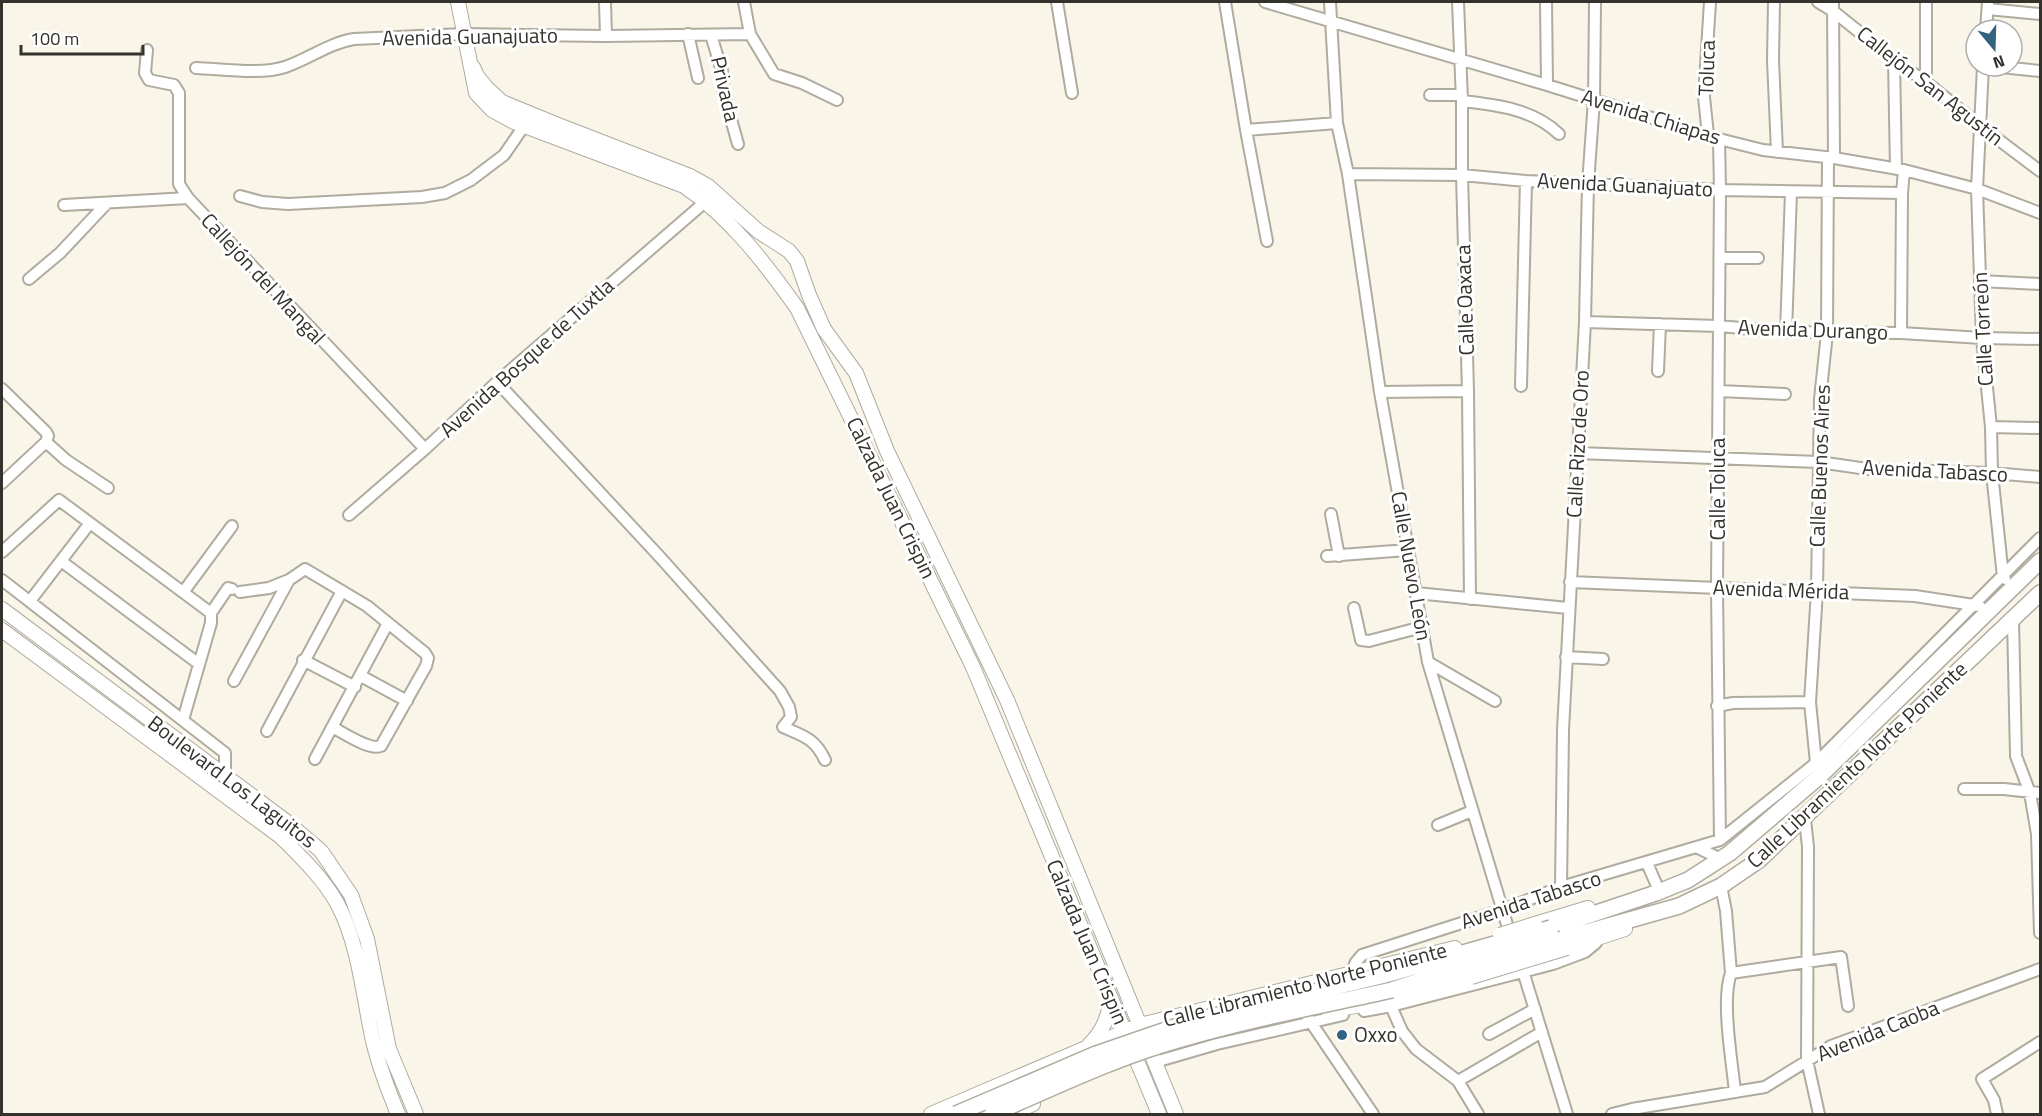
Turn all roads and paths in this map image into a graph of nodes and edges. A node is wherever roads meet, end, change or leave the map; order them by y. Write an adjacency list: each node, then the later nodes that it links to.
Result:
1 (458, 2): 19 (main road, Calzada Juan Crispin)
2 (605, 2): 23 (street)
3 (744, 2): 21 (street)
4 (1058, 2): 35 (street)
5 (1225, 2): 43 (street)
6 (1265, 2): 18 (street, Avenida Chiapas)
7 (1330, 2): 18 (street, Calle Nuevo León)
8 (1458, 2): 26 (street, Calle Oaxaca)
9 (1546, 2): 34 (street)
10 (1595, 2): 39 (street, Calle Rizo de Oro)
11 (1710, 2): 45 (street, Toluca)
12 (1774, 2): 48 (street)
13 (1818, 2): 16 (street, Callejón San Agustín)
14 (1926, 2): 33 (street)
15 (1988, 5): 17 (street)
16 (1833, 6): 27 (street, Callejón San Agustín); 49 (street, Calle Buenos Aires)
17 (2040, 14)
18 (1332, 20): 26 (street, Avenida Chiapas); 40 (street, Calle Nuevo León)
19 (463, 34): 23 (street, Avenida Guanajuato); 25 (main road, Calzada Juan Crispin); 28 (street, Avenida Guanajuato)
20 (688, 34): 22 (street, Avenida Guanajuato); 23 (street, Avenida Guanajuato); 31 (street)
21 (750, 34): 22 (street, Avenida Guanajuato); 38 (street)
22 (711, 35): 47 (street, Privada)
23 (606, 36)
24 (147, 50): 62 (street)
25 (468, 57): 42 (main road, Calzada Juan Crispin); 68 (main road, Calzada Juan Crispin)
26 (1460, 59): 34 (street, Avenida Chiapas); 37 (street, Calle Oaxaca)
27 (1894, 60): 33 (street, Callejón San Agustín); 50 (street)
28 (196, 68)
29 (2024, 69): 30 (street)
30 (2040, 71)
31 (698, 78)
32 (1982, 78): 41 (street, Calle Torreón)
33 (1926, 82): 41 (street, Callejón San Agustín)
34 (1547, 85): 39 (street, Avenida Chiapas)
35 (1072, 93)
36 (1430, 95): 37 (street)
37 (1462, 98): 44 (street); 53 (street, Calle Oaxaca)
38 (837, 100)
39 (1594, 100): 45 (street, Avenida Chiapas); 55 (street, Calle Rizo de Oro)
40 (1337, 123): 43 (street); 52 (street, Calle Nuevo León)
41 (1979, 125): 51 (street, Callejón San Agustín); 56 (street, Calle Torreón)
42 (524, 126): 61 (street); 63 (main road, Calzada Juan Crispin)
43 (1246, 130): 67 (street)
44 (1559, 134)
45 (1708, 135): 46 (street, Avenida Chiapas)
46 (1719, 139): 48 (street, Avenida Chiapas); 57 (street, Calle Toluca)
47 (738, 144)
48 (1777, 152): 49 (street, Avenida Chiapas)
49 (1831, 157): 50 (street, Avenida Chiapas); 59 (street, Calle Buenos Aires)
50 (1900, 169): 56 (street, Avenida Chiapas); 60 (street)
51 (2040, 171)
52 (1348, 174): 53 (street, Avenida Guanajuato); 91 (street, Calle Nuevo León)
53 (1462, 176): 54 (street, Avenida Guanajuato); 89 (street, Calle Oaxaca)
54 (1526, 181): 55 (street, Avenida Guanajuato); 87 (street)
55 (1588, 184): 57 (street, Avenida Guanajuato); 77 (street, Calle Rizo de Oro)
56 (1977, 189): 66 (street, Avenida Chiapas); 75 (street, Calle Torreón)
57 (1720, 190): 58 (street, Avenida Guanajuato); 69 (street, Calle Toluca)
58 (1791, 192): 59 (street, Avenida Guanajuato); 80 (street)
59 (1828, 192): 60 (street, Avenida Guanajuato); 81 (street, Calle Buenos Aires)
60 (1902, 193): 82 (street)
61 (240, 196)
62 (188, 198): 64 (street, Callejón del Mangal); 98 (street, Callejón del Mangal)
63 (705, 202): 71 (main road, Calzada Juan Crispin); 86 (street, Avenida Bosque de Tuxtla)
64 (107, 203): 65 (street, Callejón del Mangal); 74 (street)
65 (64, 205)
66 (2040, 213)
67 (1267, 241)
68 (789, 251): 71 (main road); 72 (main road, Calzada Juan Crispin)
69 (1720, 258): 70 (street); 79 (street, Calle Toluca)
70 (1758, 258)
71 (766, 264): 73 (main road, Calzada Juan Crispin)
72 (798, 265): 73 (main road); 184 (main road, Calzada Juan Crispin)
73 (776, 278): 185 (main road, Calzada Juan Crispin)
74 (29, 279)
75 (1980, 281): 76 (street); 83 (street, Calle Torreón)
76 (2040, 284)
77 (1584, 322): 78 (street, Avenida Durango); 99 (street, Calle Rizo de Oro)
78 (1660, 324): 79 (street, Avenida Durango); 85 (street)
79 (1719, 326): 80 (street, Avenida Durango); 90 (street, Calle Toluca)
80 (1786, 332): 81 (street, Avenida Durango)
81 (1827, 333): 82 (street, Avenida Durango); 101 (street, Calle Buenos Aires)
82 (1901, 333): 83 (street, Avenida Durango)
83 (1982, 338): 84 (street, Avenida Durango); 95 (street, Calle Torreón)
84 (2040, 339)
85 (1658, 371)
86 (497, 382): 98 (street, Avenida Bosque de Tuxtla); 157 (street)
87 (1521, 386)
88 (2, 389): 93 (street)
89 (1468, 391): 91 (street); 127 (street, Calle Oaxaca)
90 (1719, 391): 92 (street); 100 (street, Calle Toluca)
91 (1380, 392): 111 (street, Calle Nuevo León)
92 (1785, 394)
93 (11, 396): 94 (street); 97 (street)
94 (2, 405)
95 (1991, 427): 96 (street); 102 (street, Calle Torreón)
96 (2040, 428)
97 (46, 442): 104 (street); 105 (street)
98 (425, 449): 107 (street, Avenida Bosque de Tuxtla)
99 (1578, 453): 100 (street, Avenida Tabasco); 119 (street, Calle Rizo de Oro)
100 (1718, 458): 101 (street, Avenida Tabasco); 121 (street, Calle Toluca)
101 (1819, 462): 102 (street, Avenida Tabasco); 124 (street, Calle Buenos Aires)
102 (1992, 473): 103 (street, Avenida Tabasco); 120 (street, Calle Torreón)
103 (2040, 477)
104 (2, 483)
105 (108, 488)
106 (1330, 514): 114 (street)
107 (349, 515)
108 (90, 523): 112 (street); 115 (street); 122 (street)
109 (232, 526): 122 (street)
110 (2040, 538): 120 (street, Avenida Tabasco)
111 (1408, 550): 114 (street); 125 (street, Calle Nuevo León)
112 (2, 552)
113 (1327, 556): 114 (street)
114 (1339, 556)
115 (61, 561): 128 (street); 143 (street)
116 (2040, 561): 120 (highway, Calle Libramiento Norte Poniente)
117 (2, 580): 128 (street)
118 (289, 580): 123 (street); 134 (street); 145 (street)
119 (1570, 582): 121 (street, Avenida Mérida); 131 (street, Calle Rizo de Oro)
120 (2008, 582): 129 (street, Avenida Tabasco); 133 (highway, Calle Libramiento Norte Poniente)
121 (1717, 588): 124 (street, Avenida Mérida); 150 (street, Calle Toluca)
122 (184, 591): 134 (street)
123 (342, 591): 136 (street); 141 (street)
124 (1817, 591): 129 (street, Avenida Mérida); 149 (street, Calle Buenos Aires)
125 (1416, 593): 127 (street); 137 (street, Calle Nuevo León)
126 (2040, 593): 135 (highway, Calle Libramiento Norte Poniente)
127 (1470, 599): 131 (street)
128 (30, 601): 152 (street)
129 (1976, 604): 133 (street, Avenida Mérida); 158 (street, Avenida Tabasco)
130 (1354, 608): 137 (street)
131 (1568, 608): 139 (street, Calle Rizo de Oro)
132 (2, 609): 151 (main road, Boulevard Los Laguitos)
133 (1990, 610): 158 (highway, Calle Libramiento Norte Poniente)
134 (211, 612): 143 (street)
135 (2013, 619): 161 (street); 163 (highway, Calle Libramiento Norte Poniente)
136 (388, 623): 144 (street); 147 (street)
137 (1422, 627): 142 (street, Calle Nuevo León)
138 (2, 630): 153 (main road, Boulevard Los Laguitos)
139 (1566, 657): 140 (street); 172 (street, Calle Rizo de Oro)
140 (1603, 659)
141 (303, 660): 146 (street); 155 (street)
142 (1428, 662): 148 (street); 162 (street, Calle Nuevo León)
143 (199, 664): 152 (street)
144 (361, 676): 146 (street); 147 (street)
145 (234, 681)
146 (355, 687): 154 (street)
147 (407, 701): 154 (street)
148 (1495, 701)
149 (1810, 702): 150 (street); 158 (street, Calle Buenos Aires)
150 (1718, 706): 165 (street, Calle Toluca)
151 (140, 713): 153 (main road); 159 (main road, Boulevard Los Laguitos)
152 (183, 720): 159 (street)
153 (130, 725): 203 (main road, Boulevard Los Laguitos)
154 (332, 727): 156 (street)
155 (267, 731)
156 (315, 759)
157 (825, 760)
158 (1819, 769): 165 (street, Avenida Tabasco); 167 (highway, Calle Libramiento Norte Poniente)
159 (225, 776): 204 (main road, Boulevard Los Laguitos)
160 (1964, 789): 161 (street)
161 (2035, 793): 175 (street)
162 (1472, 812): 164 (street); 173 (street, Calle Nuevo León)
163 (1804, 819): 171 (highway, Calle Libramiento Norte Poniente); 178 (street)
164 (1438, 825)
165 (1720, 840): 166 (street, Avenida Tabasco)
166 (1698, 848): 167 (street); 168 (street, Avenida Tabasco)
167 (1721, 859): 169 (highway, Calle Libramiento Norte Poniente)
168 (1647, 863): 170 (street); 172 (street, Avenida Tabasco)
169 (1688, 880): 170 (main road, Calle Libramiento Norte Poniente); 176 (highway, Calle Libramiento Norte Poniente)
170 (1657, 886): 182 (main road, Calle Libramiento Norte Poniente, bridge)
171 (1721, 886): 174 (highway, Calle Libramiento Norte Poniente); 183 (street)
172 (1561, 887): 173 (street, Avenida Tabasco)
173 (1502, 910): 181 (street, Calle Nuevo León); 182 (street, Avenida Tabasco)
174 (1657, 913): 176 (highway, Calle Libramiento Norte Poniente); 177 (main road, Calle Libramiento Norte Poniente)
175 (2040, 933)
176 (1560, 938): 177 (main road, Calle Libramiento Norte Poniente); 179 (highway, Calle Libramiento Norte Poniente, bridge); 179 (main road, Calle Libramiento Norte Poniente, bridge)
177 (1596, 938): 181 (street)
178 (1807, 962): 183 (street); 187 (street); 199 (street)
179 (1470, 964): 189 (main road, Calle Libramiento Norte Poniente); 206 (highway, Calle Libramiento Norte Poniente, bridge); 207 (highway, Calle Libramiento Norte Poniente, bridge)
180 (2040, 969): 199 (street, Avenida Caoba)
181 (1524, 972): 186 (street); 188 (street, Calle Nuevo León)
182 (1351, 973): 190 (main road, Calle Libramiento Norte Poniente)
183 (1731, 973): 201 (street)
184 (1128, 997): 190 (main road); 191 (main road, Calzada Juan Crispin)
185 (1111, 999): 192 (main road, Calzada Juan Crispin); 196 (main road)
186 (1390, 1006): 189 (street); 200 (street)
187 (1848, 1006)
188 (1535, 1009): 193 (street, Calle Nuevo León); 194 (street)
189 (1308, 1018): 197 (main road, Calle Libramiento Norte Poniente); 211 (street)
190 (1167, 1019): 191 (main road, Calle Libramiento Norte Poniente)
191 (1140, 1025): 192 (main road, Calle Libramiento Norte Poniente); 197 (main road, Calzada Juan Crispin)
192 (1124, 1031): 196 (main road, Calle Libramiento Norte Poniente); 198 (main road, Calzada Juan Crispin)
193 (1542, 1032): 200 (street); 213 (street, Calle Nuevo León)
194 (1488, 1034)
195 (2040, 1042): 216 (street)
196 (1084, 1049): 205 (main road, Calle Libramiento Norte Poniente)
197 (1154, 1058): 198 (main road, Calle Libramiento Norte Poniente); 210 (main road, Calzada Juan Crispin)
198 (1136, 1060): 208 (main road, Calle Libramiento Norte Poniente); 209 (main road, Calzada Juan Crispin)
199 (1807, 1060): 201 (street, Avenida Caoba); 215 (street)
200 (1458, 1081): 212 (street)
201 (1735, 1092): 202 (street, Avenida Caoba)
202 (1633, 1112): 214 (street, Avenida Caoba)
203 (398, 1114)
204 (416, 1114)
205 (931, 1114)
206 (956, 1114)
207 (992, 1114)
208 (1010, 1114)
209 (1159, 1114)
210 (1176, 1114)
211 (1373, 1114)
212 (1478, 1114)
213 (1567, 1114)
214 (1612, 1114)
215 (1819, 1114)
216 (1997, 1114)

